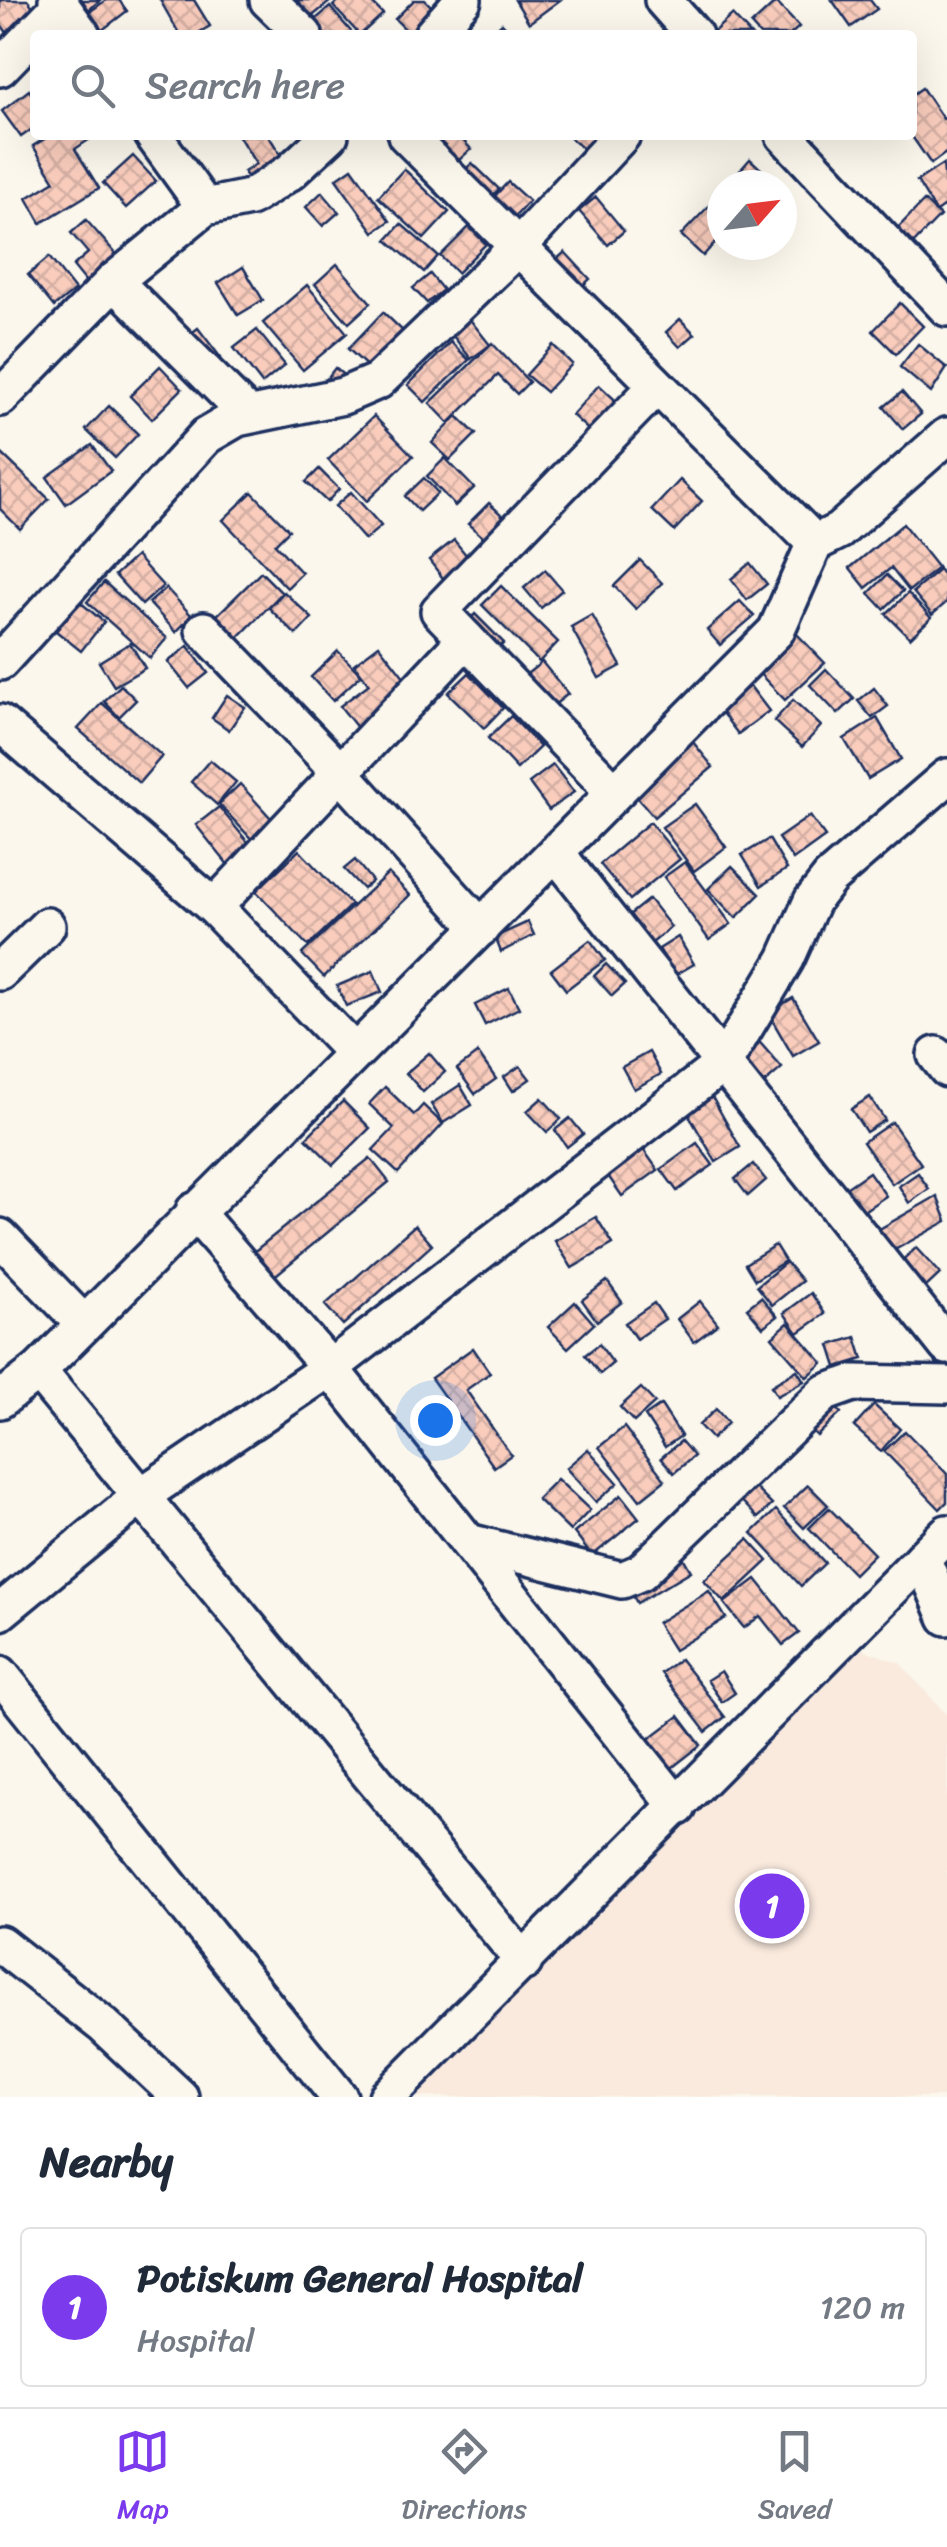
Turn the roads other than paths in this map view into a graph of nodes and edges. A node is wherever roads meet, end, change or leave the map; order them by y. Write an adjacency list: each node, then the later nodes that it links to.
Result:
1 (268, 0): 7 (street)
2 (463, 0): 8 (street)
3 (663, 0): 9 (street)
4 (59, 3): 5 (street); 6 (street)
5 (34, 30)
6 (78, 30)
7 (299, 30)
8 (436, 30)
9 (690, 30)
10 (30, 35): 11 (street)
11 (0, 68)
12 (158, 140): 17 (street)
13 (325, 140): 17 (street)
14 (411, 140): 18 (street)
15 (617, 140): 18 (street)
16 (789, 140): 20 (street)
17 (205, 207): 19 (street)
18 (518, 247): 21 (street); 23 (street)
19 (114, 281): 22 (street); 23 (street)
20 (947, 308)
21 (655, 388): 25 (street); 27 (street)
22 (0, 398)
23 (248, 415): 28 (street)
24 (947, 436): 25 (street)
25 (815, 543): 32 (street)
26 (204, 630): 30 (street)
27 (466, 639): 30 (street); 32 (street)
28 (0, 662)
29 (0, 722): 34 (street)
30 (340, 772): 34 (street); 36 (street)
31 (947, 777): 39 (street)
32 (614, 792): 33 (street)
33 (556, 854): 36 (street); 39 (street)
34 (214, 907): 38 (street)
35 (47, 926): 37 (street)
36 (481, 928): 38 (street)
37 (0, 972)
38 (354, 1052): 40 (street)
39 (724, 1064): 43 (street); 44 (street)
40 (194, 1211): 42 (street); 44 (street)
41 (0, 1237): 42 (street)
42 (84, 1324): 45 (street)
43 (947, 1346)
44 (330, 1368): 48 (street); 50 (street)
45 (38, 1371): 47 (street); 48 (street)
46 (947, 1385): 50 (street)
47 (0, 1400)
48 (141, 1496): 52 (street); 57 (street)
49 (947, 1533): 51 (street)
50 (468, 1542): 55 (street)
51 (922, 1558): 53 (street); 55 (street)
52 (0, 1612)
53 (947, 1617)
54 (0, 1674): 59 (street)
55 (678, 1806): 57 (street)
56 (0, 1944): 58 (street)
57 (524, 1962): 60 (street)
58 (180, 2097)
59 (339, 2097)
60 (387, 2097)

